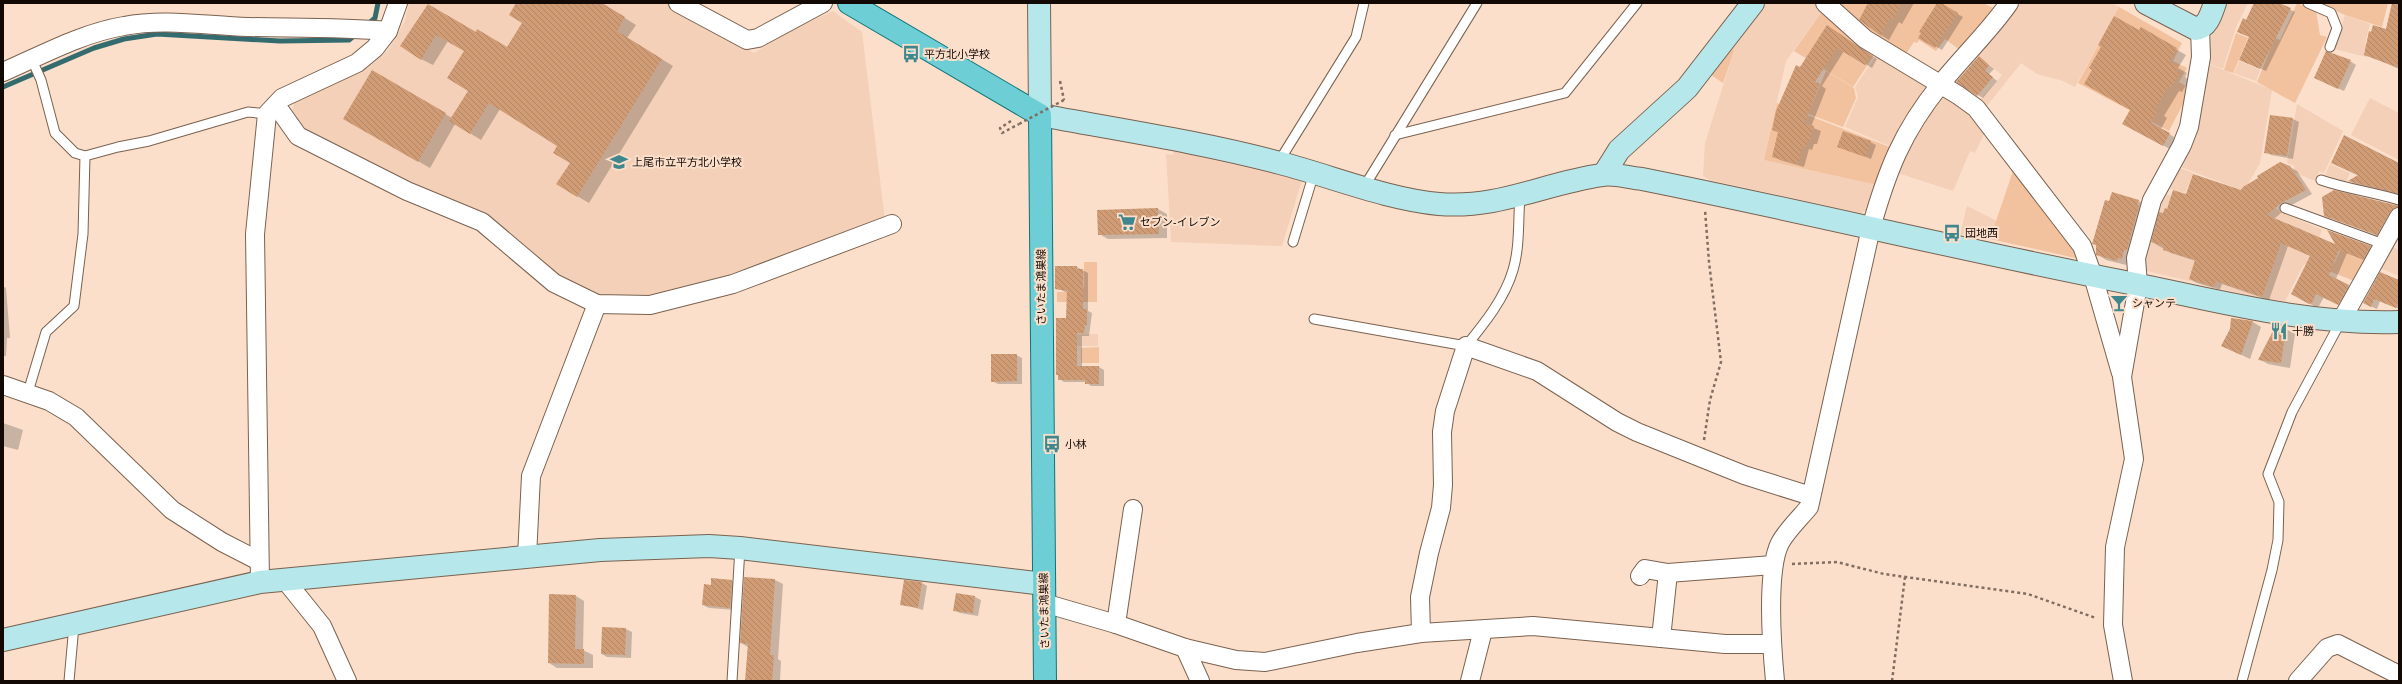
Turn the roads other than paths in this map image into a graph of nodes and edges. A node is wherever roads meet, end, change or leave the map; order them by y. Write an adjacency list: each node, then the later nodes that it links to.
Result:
1 (398, 3): 16 (street)
2 (678, 3): 3 (street)
3 (823, 3)
4 (849, 3): 22 (main road)
5 (1039, 3): 22 (street)
6 (1364, 3): 25 (lane)
7 (1477, 3): 23 (lane)
8 (1637, 3): 23 (lane)
9 (1753, 3): 27 (street)
10 (1825, 3): 20 (street)
11 (2008, 3): 20 (street)
12 (2146, 3): 15 (street)
13 (2215, 3): 15 (street)
14 (2308, 3): 17 (lane)
15 (2200, 28): 39 (street)
16 (388, 31): 18 (street); 21 (street)
17 (2330, 47)
18 (32, 60): 19 (street); 24 (lane)
19 (3, 72)
20 (1940, 85): 35 (street); 38 (street)
21 (272, 109): 24 (lane); 40 (street); 53 (street)
22 (1040, 115): 25 (street); 57 (main road, さいたま鴻巣線)
23 (1395, 135): 29 (lane)
24 (85, 156): 47 (lane)
25 (1278, 162): 26 (street)
26 (1314, 173): 29 (street); 36 (lane)
27 (1604, 174): 30 (street); 35 (street)
28 (2321, 180): 31 (lane)
29 (1364, 187): 30 (street)
30 (1520, 196): 44 (lane)
31 (2399, 200)
32 (2285, 208): 37 (lane)
33 (2399, 217): 37 (street)
34 (892, 224): 40 (street)
35 (1871, 228): 38 (street); 48 (street)
36 (1293, 242)
37 (2383, 244): 42 (street)
38 (2093, 276): 39 (street); 45 (street)
39 (2138, 285): 42 (street); 45 (street)
40 (597, 304): 51 (street)
41 (1314, 319): 44 (lane)
42 (2341, 321): 43 (street); 75 (lane)
43 (2399, 322)
44 (1466, 346): 48 (street); 61 (street)
45 (2122, 378): 74 (street)
46 (3, 385): 47 (street)
47 (28, 392): 53 (street)
48 (1811, 496): 52 (street)
49 (1133, 509): 58 (street)
50 (740, 548): 51 (street); 57 (street); 69 (lane)
51 (527, 557): 56 (street)
52 (1773, 565): 54 (street); 64 (street)
53 (259, 572): 56 (street); 59 (street)
54 (1668, 573): 55 (street); 62 (street)
55 (1640, 576)
56 (285, 580): 68 (street)
57 (1044, 594): 58 (street); 70 (main road, さいたま鴻巣線)
58 (1116, 624): 65 (street)
59 (74, 625): 63 (street); 67 (lane)
60 (1483, 630): 61 (street); 62 (street); 72 (street)
61 (1421, 633): 65 (street)
62 (1661, 638): 64 (street)
63 (3, 640)
64 (1771, 644): 73 (street)
65 (1185, 648): 71 (street)
66 (2398, 673): 76 (street)
67 (69, 681)
68 (347, 681)
69 (732, 681)
70 (1045, 681)
71 (1200, 681)
72 (1470, 681)
73 (1775, 681)
74 (2123, 681)
75 (2242, 681)
76 (2298, 681)

